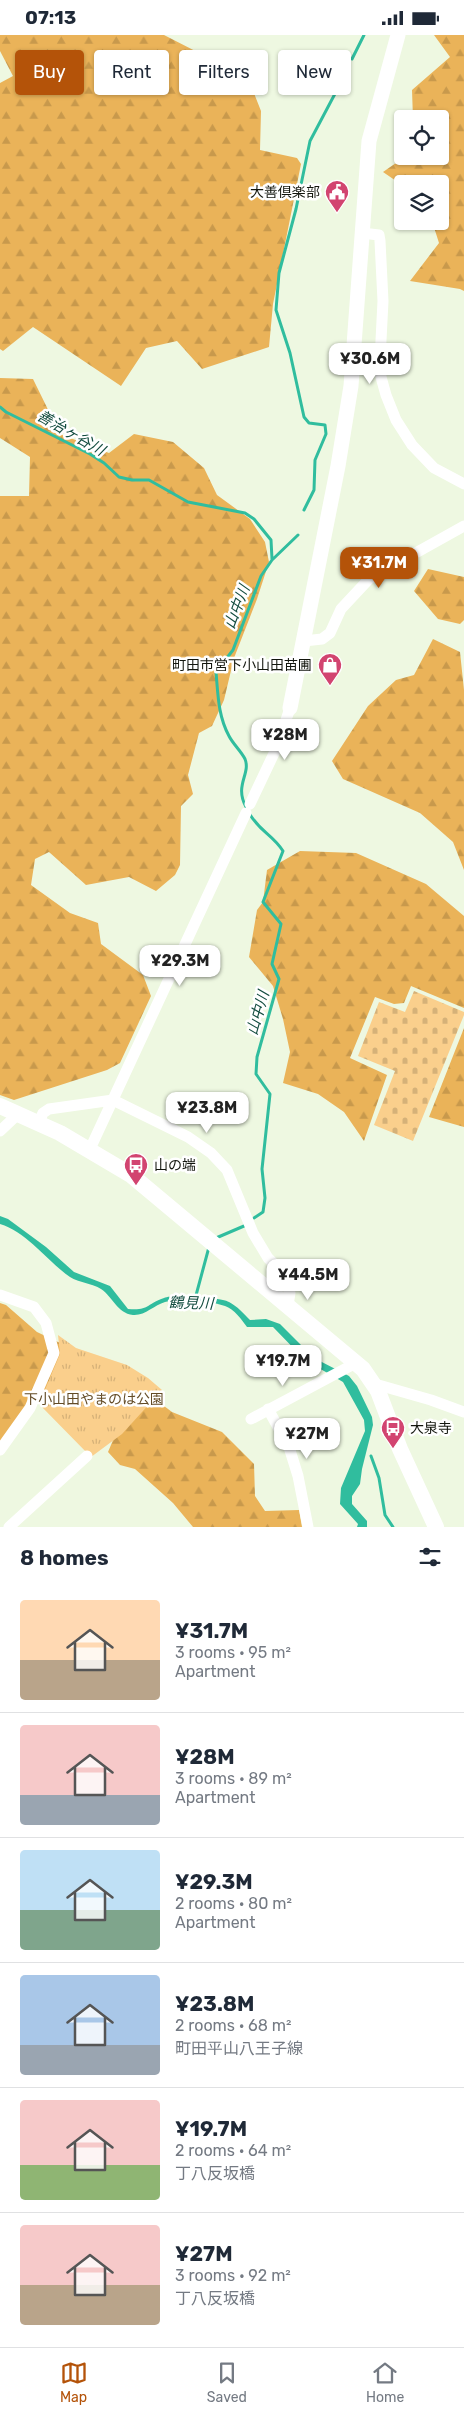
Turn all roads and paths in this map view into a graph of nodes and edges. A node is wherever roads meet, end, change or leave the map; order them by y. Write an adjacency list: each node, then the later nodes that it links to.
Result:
1 (398, 35): 2 (street)
2 (362, 233): 3 (street); 5 (street)
3 (464, 484)
4 (464, 526): 5 (street)
5 (304, 641): 6 (street)
6 (290, 708): 7 (street)
7 (113, 1100): 10 (street); 12 (street); 14 (street)
8 (0, 1107): 9 (main road)
9 (18, 1114): 10 (main road); 11 (street)
10 (38, 1122): 12 (main road)
11 (0, 1131)
12 (90, 1149): 14 (main road)
13 (0, 1295): 20 (street)
14 (288, 1305): 15 (main road)
15 (349, 1366): 16 (main road); 17 (street)
16 (375, 1384): 18 (street); 25 (main road)
17 (268, 1409): 19 (street); 24 (street)
18 (464, 1412)
19 (251, 1419)
20 (0, 1451)
21 (87, 1456): 22 (street)
22 (23, 1522): 23 (street)
23 (9, 1527)
24 (308, 1527)
25 (436, 1527)

